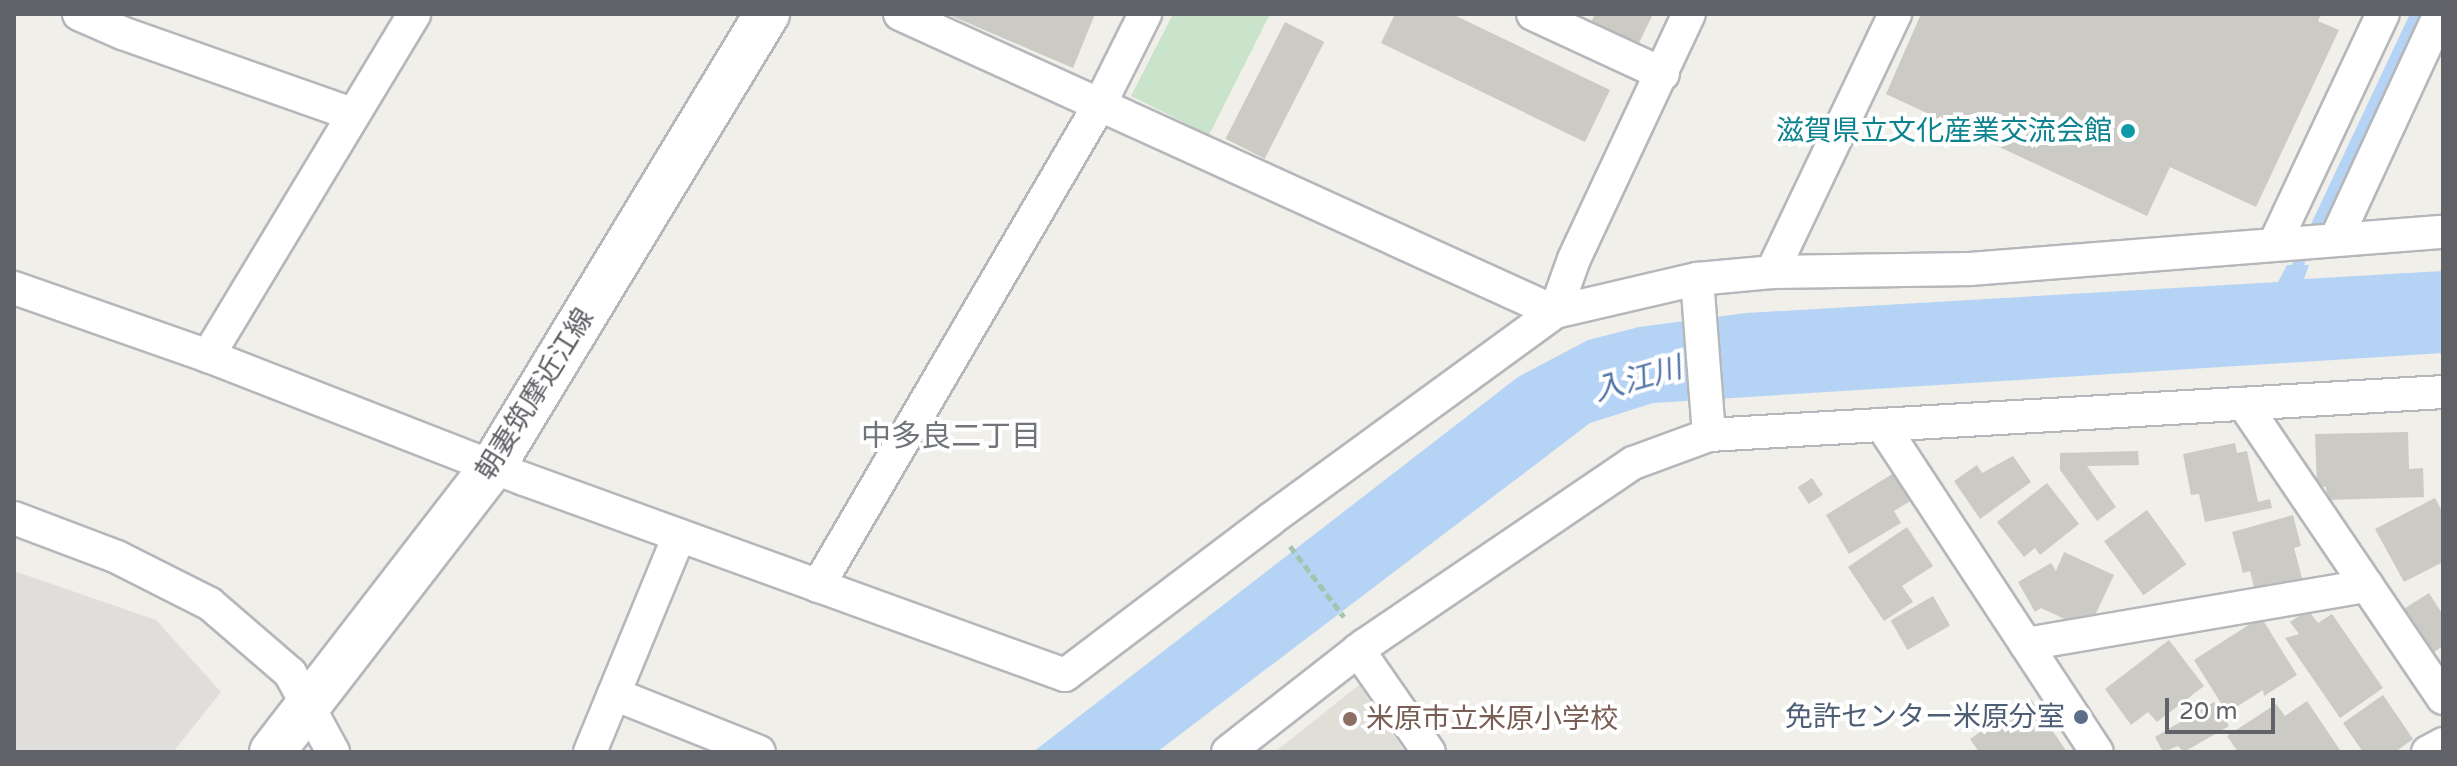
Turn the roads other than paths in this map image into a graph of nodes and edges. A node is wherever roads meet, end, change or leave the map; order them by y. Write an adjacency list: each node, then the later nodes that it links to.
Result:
1 (79, 14): 11 (street)
2 (414, 14): 14 (street)
3 (767, 14): 26 (main road, 朝妻筑摩近江線)
4 (900, 14): 13 (street)
5 (1145, 14): 13 (street)
6 (1533, 14): 12 (street)
7 (1689, 14): 12 (street)
8 (1895, 14): 17 (street)
9 (2383, 14): 16 (street)
10 (2440, 14): 16 (street)
11 (128, 24): 14 (street)
12 (1663, 74): 20 (street)
13 (1100, 104): 20 (street); 29 (street)
14 (352, 114): 21 (street)
15 (2443, 232): 16 (street)
16 (2307, 241): 17 (street)
17 (1772, 272): 18 (street)
18 (1697, 279): 20 (street); 24 (street)
19 (14, 288): 21 (street)
20 (1555, 312): 29 (street)
21 (208, 356): 26 (street)
22 (2443, 392): 23 (street)
23 (2244, 404): 25 (street); 30 (street)
24 (1708, 424): 25 (street); 31 (street)
25 (1882, 425): 32 (street)
26 (493, 466): 28 (street); 35 (main road, 朝妻筑摩近江線)
27 (14, 518): 35 (street)
28 (679, 536): 29 (street); 33 (street)
29 (818, 586)
30 (2367, 586): 32 (street); 34 (street)
31 (1354, 638): 41 (street); 42 (street)
32 (2026, 644): 43 (street)
33 (614, 694): 39 (street); 40 (street)
34 (2443, 698)
35 (310, 706): 37 (main road, 朝妻筑摩近江線); 38 (street)
36 (2443, 744): 44 (street)
37 (272, 752)
38 (333, 752)
39 (590, 752)
40 (759, 752)
41 (1228, 752)
42 (1429, 752)
43 (2097, 752)
44 (2428, 752)

